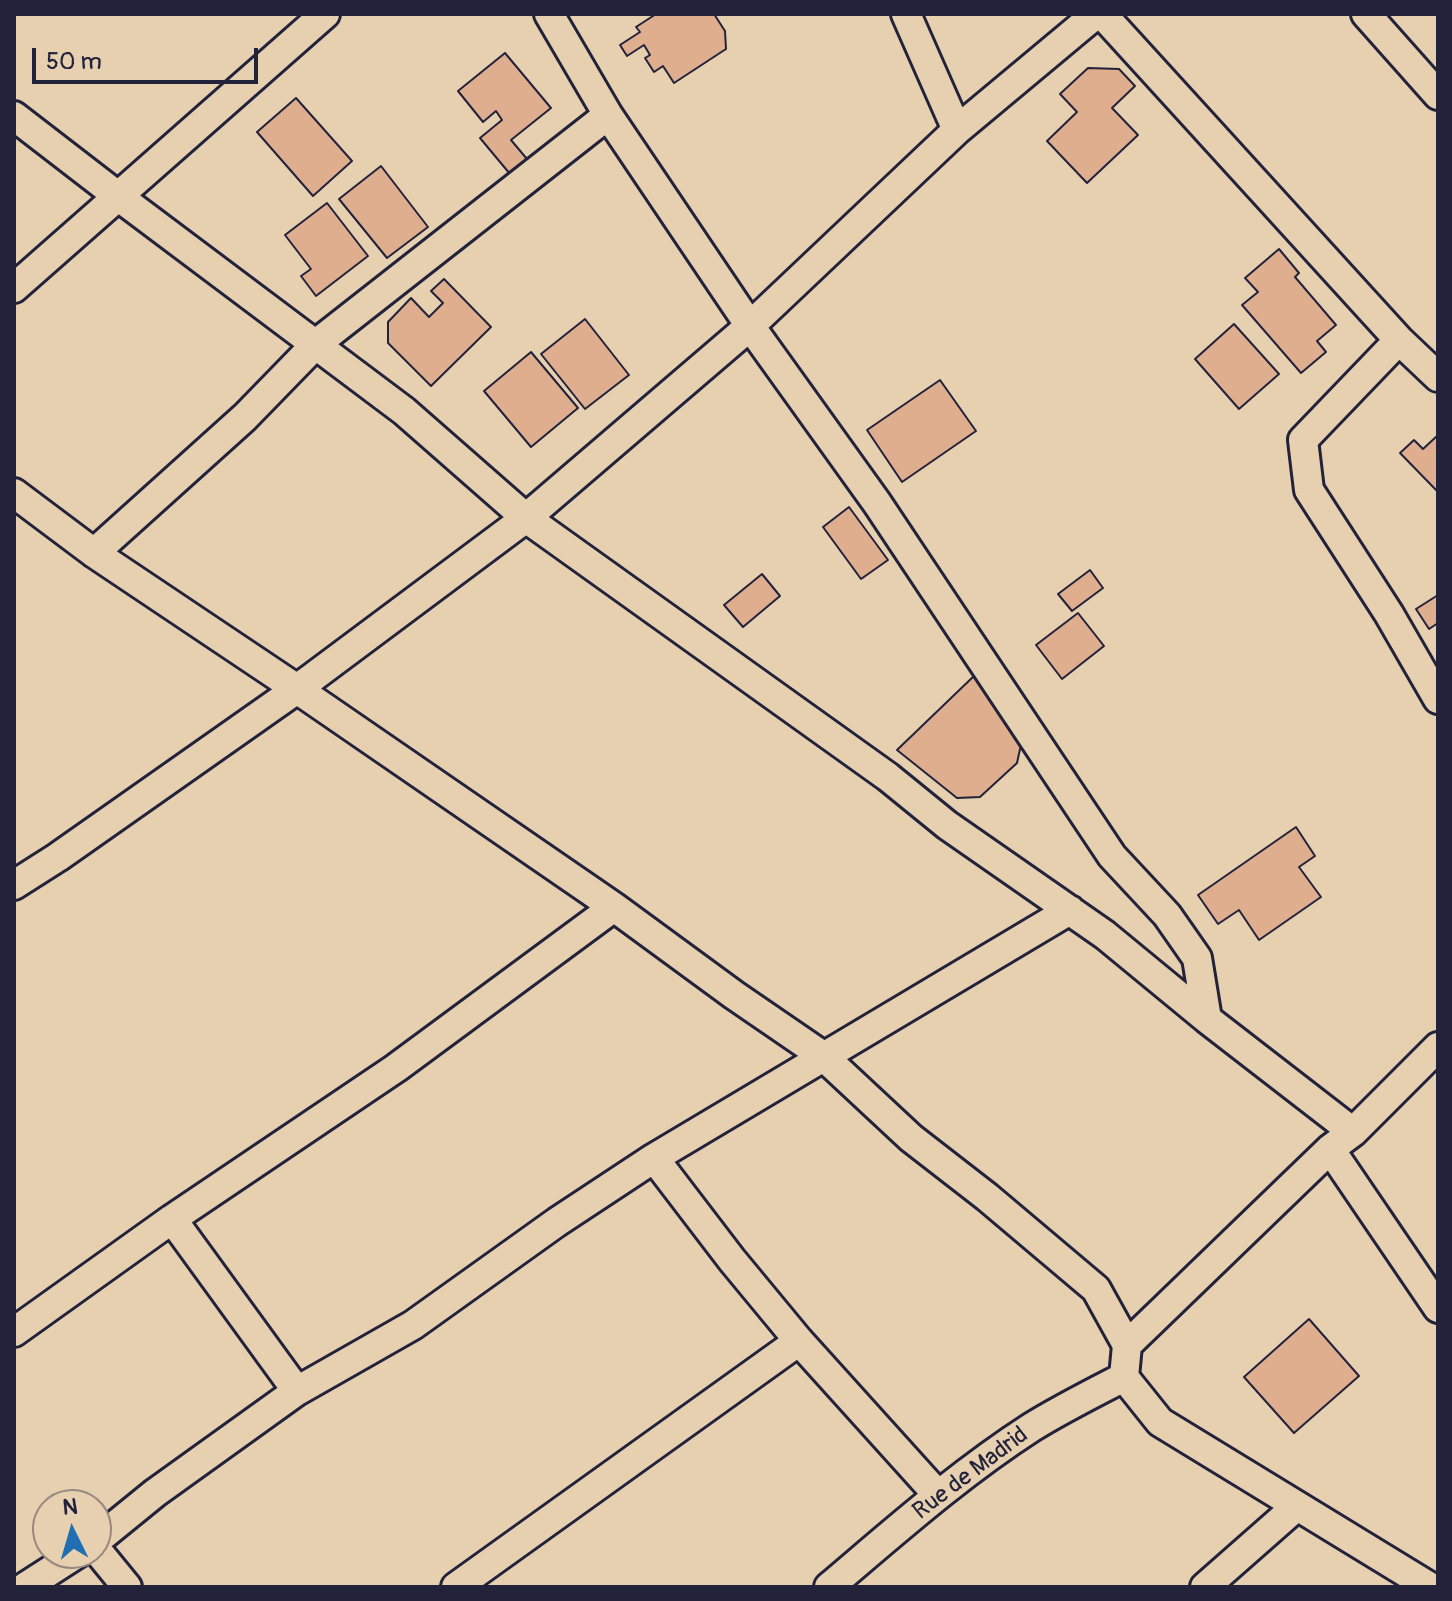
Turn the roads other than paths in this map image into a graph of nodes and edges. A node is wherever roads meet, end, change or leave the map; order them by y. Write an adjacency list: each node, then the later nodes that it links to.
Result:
1 (325, 14): 10 (street)
2 (549, 14): 7 (street)
3 (906, 14): 9 (street)
4 (1099, 14): 9 (street); 13 (street)
5 (1366, 14): 6 (street)
6 (1438, 95)
7 (608, 115): 12 (street); 14 (street)
8 (14, 116): 10 (street)
9 (957, 130): 12 (street)
10 (119, 197): 11 (street); 14 (street)
11 (14, 288)
12 (750, 326): 17 (street); 24 (street)
13 (1399, 340): 15 (street); 20 (street)
14 (316, 344): 17 (street); 18 (street)
15 (1438, 377)
16 (14, 493): 18 (street)
17 (526, 518): 19 (street); 23 (street)
18 (94, 553): 19 (street)
19 (297, 689): 21 (street); 22 (street)
20 (1438, 699)
21 (14, 885)
22 (614, 907): 26 (street); 30 (street)
23 (1070, 910): 24 (street); 26 (street)
24 (1207, 1019): 27 (street)
25 (1438, 1047): 27 (street)
26 (823, 1056): 29 (street); 34 (street)
27 (1353, 1132): 28 (street)
28 (1330, 1149): 31 (street); 34 (street)
29 (654, 1158): 33 (street); 36 (street)
30 (172, 1219): 32 (street); 36 (street)
31 (1438, 1308)
32 (14, 1332)
33 (799, 1341): 37 (street); 44 (street)
34 (1127, 1345): 35 (street)
35 (1124, 1377): 37 (street, Rue de Madrid); 38 (street)
36 (297, 1391): 39 (street)
37 (938, 1495): 45 (street, Rue de Madrid)
38 (1297, 1506): 46 (street); 47 (street)
39 (112, 1528)
40 (53, 1569): 42 (street)
41 (112, 1569): 43 (street)
42 (25, 1587)
43 (127, 1587)
44 (456, 1587)
45 (829, 1587)
46 (1205, 1587)
47 (1430, 1587)

